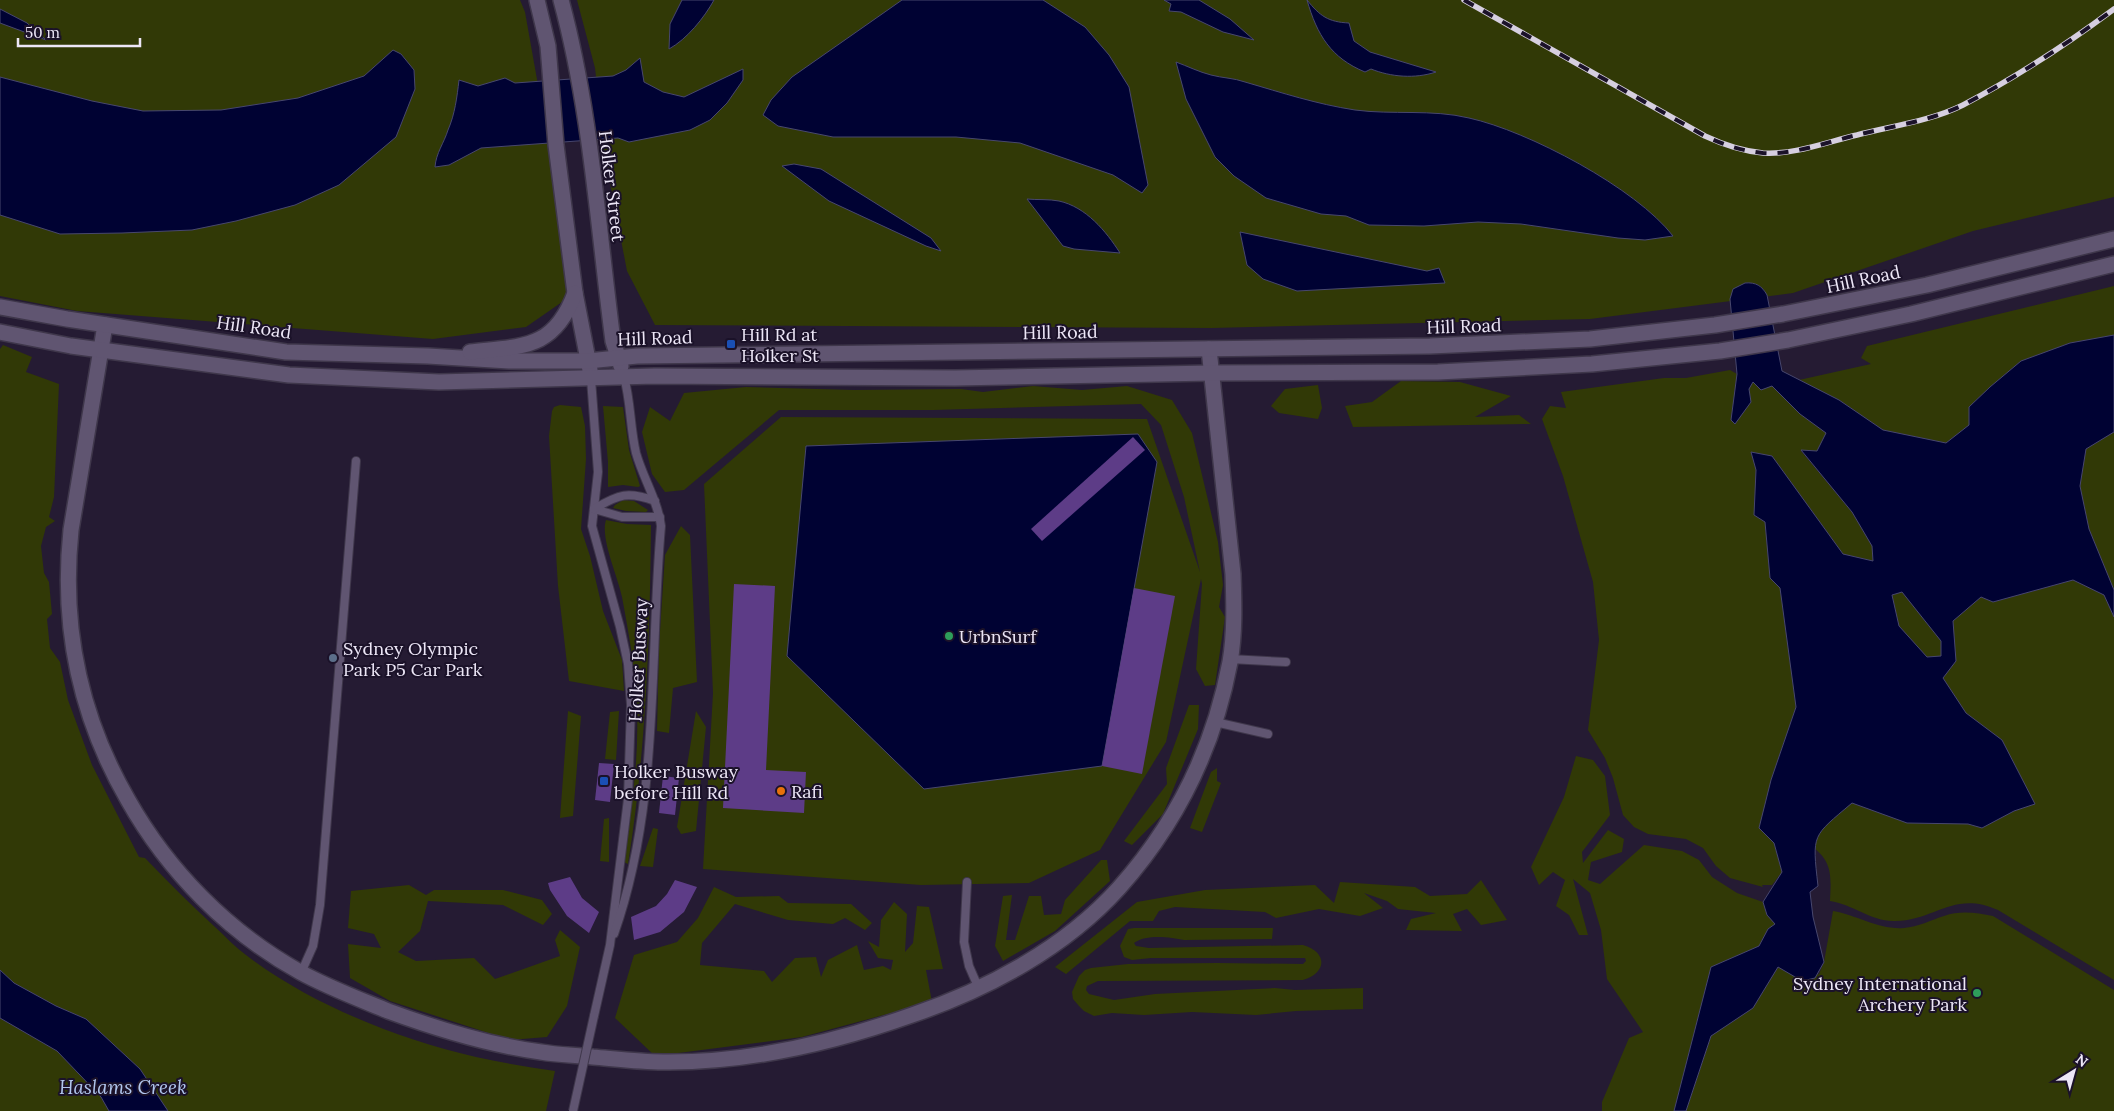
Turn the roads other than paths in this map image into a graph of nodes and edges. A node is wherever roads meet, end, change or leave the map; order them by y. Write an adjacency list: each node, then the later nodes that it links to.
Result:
1 (537, 0): 5 (street)
2 (561, 0): 12 (street, Holker Street)
3 (2114, 239): 10 (street, Hill Road)
4 (2114, 264): 14 (street)
5 (575, 293): 11 (street); 13 (street)
6 (0, 307): 7 (street, Hill Road)
7 (105, 325): 9 (street); 11 (street, Hill Road)
8 (0, 332): 9 (street)
9 (101, 349): 16 (street); 27 (street)
10 (1210, 349): 12 (street, Hill Road); 14 (street)
11 (428, 356): 13 (street, Hill Road)
12 (618, 358): 13 (street, Hill Road); 15 (street, Holker Street)
13 (588, 360): 16 (street)
14 (1211, 373): 15 (street); 21 (street)
15 (624, 377): 16 (street); 18 (lane, Holker Busway)
16 (591, 379): 19 (lane, Holker Busway)
17 (356, 461): 27 (lane)
18 (655, 501): 19 (lane); 20 (lane, Holker Busway)
19 (594, 509): 20 (lane); 26 (lane, Holker Busway)
20 (660, 518): 26 (lane, Holker Busway)
21 (1230, 659): 22 (lane); 23 (street)
22 (1286, 662)
23 (1215, 722): 24 (lane); 28 (street)
24 (1268, 734)
25 (967, 882): 28 (lane)
26 (610, 945): 29 (lane, Holker Busway, bridge)
27 (301, 973): 28 (street)
28 (979, 989)
29 (573, 1111)

